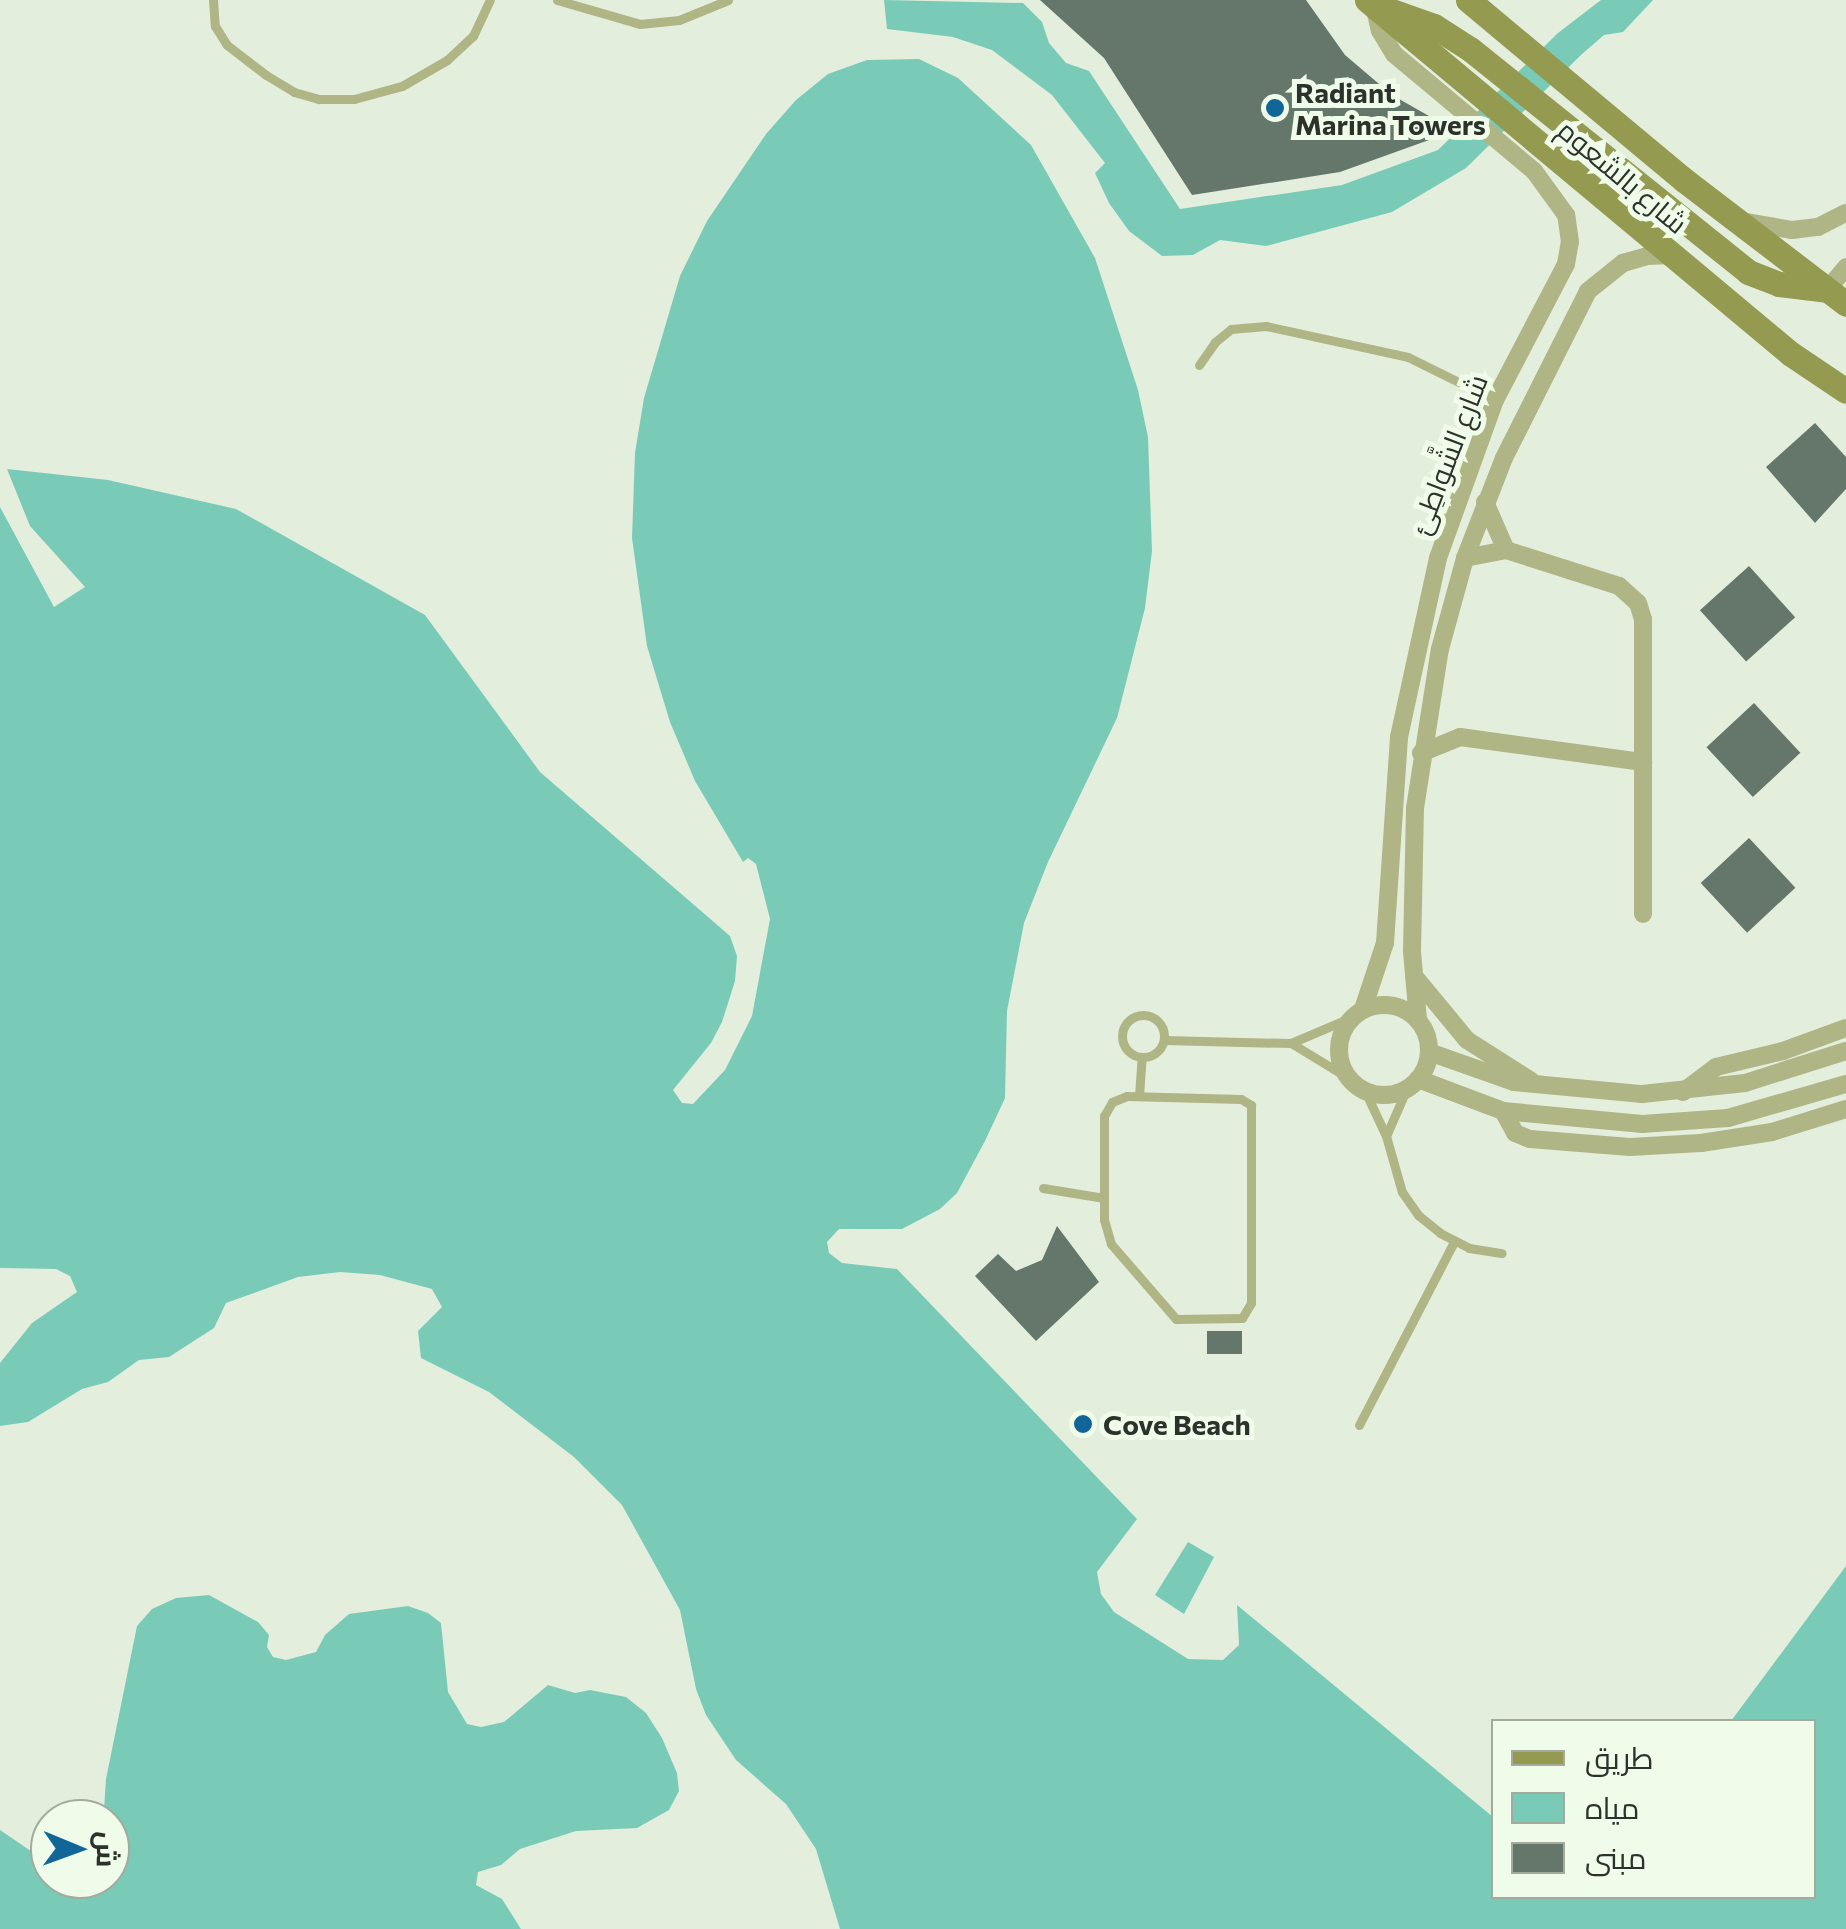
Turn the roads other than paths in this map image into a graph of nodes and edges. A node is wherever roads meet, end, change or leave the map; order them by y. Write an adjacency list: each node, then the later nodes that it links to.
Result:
1 (213, 0): 2 (lane)
2 (490, 0)
3 (558, 0): 4 (lane)
4 (728, 0)
5 (1468, 0): 8 (main road, شارع بالشعوم)
6 (1370, 3): 7 (main road, شارع بالشعوم); 12 (main road)
7 (1541, 161): 10 (main road, شارع بالشعوم); 15 (street, شارع الشَّواطِئ)
8 (1726, 212): 9 (street); 12 (main road, شارع بالشعوم)
9 (1846, 213)
10 (1672, 255): 14 (main road, شارع بالشعوم); 16 (street, شارع الشَّواطِئ)
11 (1846, 267): 12 (street)
12 (1837, 297)
13 (1199, 365): 15 (lane)
14 (1846, 391)
15 (1495, 400): 25 (street, شارع الشَّواطِئ)
16 (1485, 502): 17 (street, شارع الشَّواطِئ); 18 (street, شارع الشَّواطِئ)
17 (1506, 550): 18 (street, شارع الشَّواطِئ); 22 (street)
18 (1466, 558): 19 (street, شارع الشَّواطِئ)
19 (1429, 704): 20 (street); 21 (street, شارع الشَّواطِئ)
20 (1460, 737): 21 (street); 22 (street)
21 (1421, 753): 24 (street, شارع الشَّواطِئ)
22 (1643, 762): 23 (street)
23 (1643, 914)
24 (1413, 974): 26 (street, شارع الشَّواطِئ); 36 (street)
25 (1358, 1013): 26 (street); 29 (lane); 33 (street)
26 (1418, 1020): 31 (street)
27 (1846, 1028): 38 (street)
28 (1164, 1040): 29 (lane); 32 (lane); 32 (lane)
29 (1291, 1043): 33 (lane)
30 (1846, 1051): 38 (street)
31 (1429, 1052): 34 (street); 36 (street)
32 (1142, 1057): 39 (lane)
33 (1347, 1077): 37 (street)
34 (1413, 1084): 37 (street); 41 (street); 42 (lane)
35 (1846, 1084): 41 (street)
36 (1540, 1086): 38 (street)
37 (1365, 1091): 42 (lane)
38 (1683, 1092)
39 (1138, 1096): 44 (lane); 44 (lane)
40 (1846, 1109): 41 (street)
41 (1503, 1111)
42 (1386, 1136): 45 (lane)
43 (1043, 1188): 44 (lane)
44 (1104, 1198)
45 (1454, 1242): 46 (lane); 47 (lane)
46 (1502, 1253)
47 (1359, 1424)

